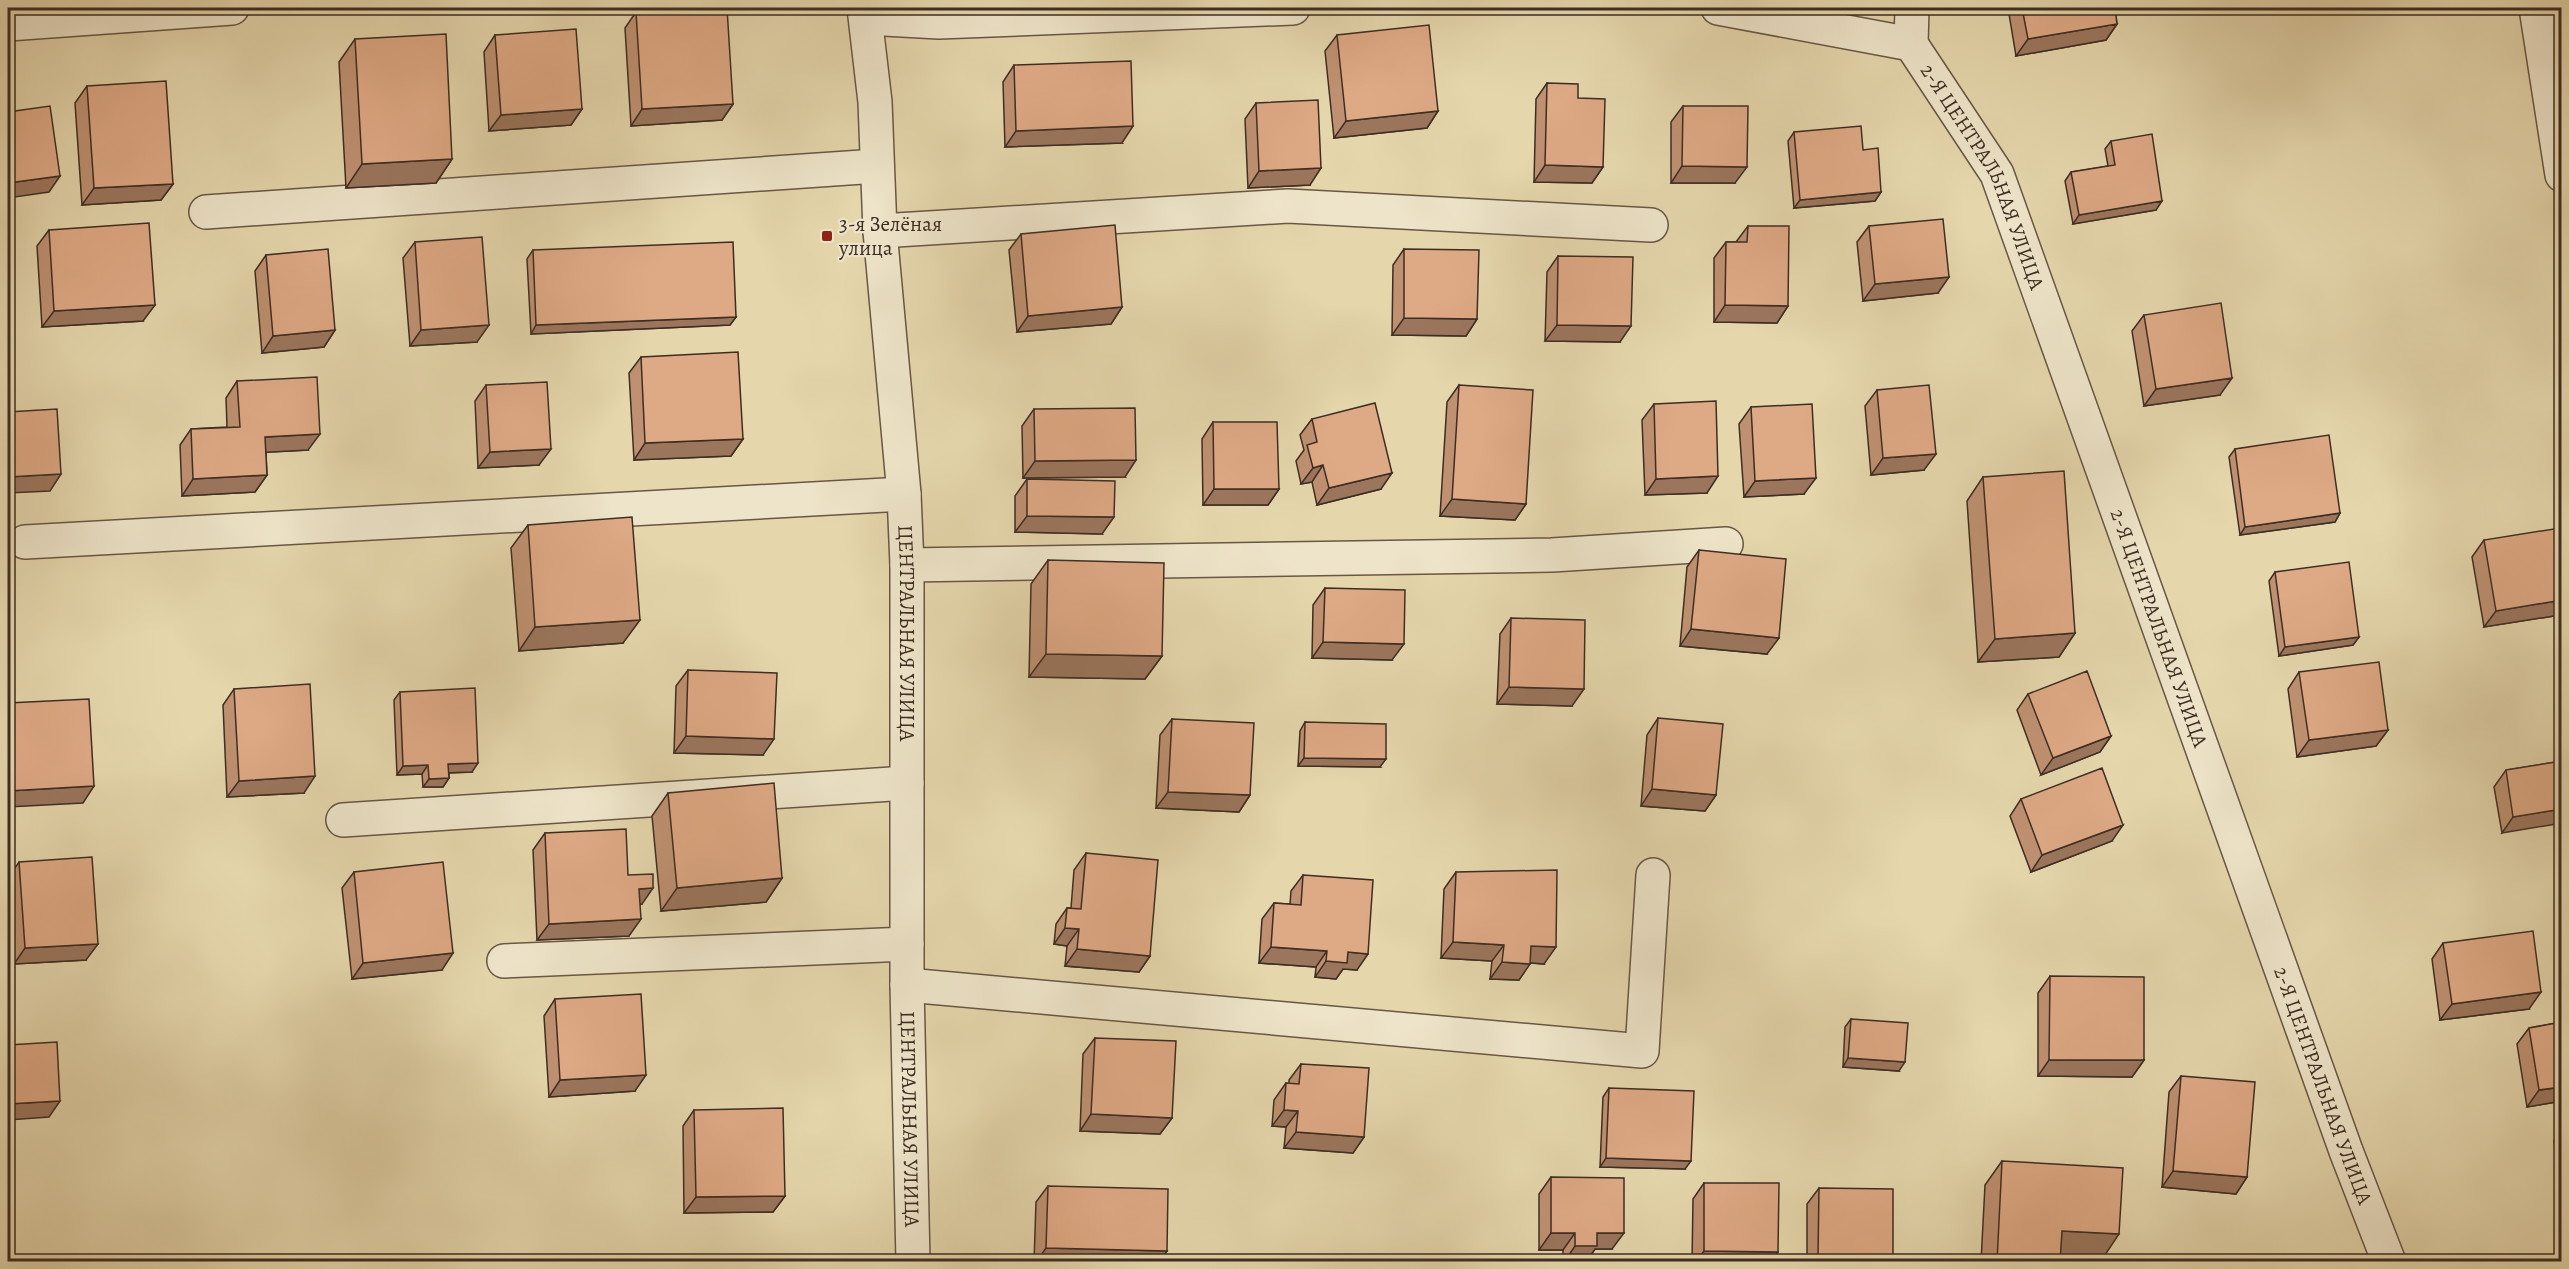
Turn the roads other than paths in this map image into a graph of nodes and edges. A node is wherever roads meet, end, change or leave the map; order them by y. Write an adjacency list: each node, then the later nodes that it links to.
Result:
1 (232, 8): 7 (street)
2 (1293, 8): 6 (street)
3 (1718, 8): 8 (street)
4 (1911, 8): 8 (street, 2-Я ЦЕНТРАЛЬНАЯ УЛИЦА)
5 (2536, 8): 10 (street)
6 (865, 13): 9 (street, ЦЕНТРАЛЬНАЯ УЛИЦА)
7 (8, 24)
8 (1911, 44): 24 (street, 2-Я ЦЕНТРАЛЬНАЯ УЛИЦА)
9 (877, 166): 11 (street); 13 (street, ЦЕНТРАЛЬНАЯ УЛИЦА)
10 (2562, 175)
11 (206, 212)
12 (1652, 225): 13 (street)
13 (880, 231): 14 (street, ЦЕНТРАЛЬНАЯ УЛИЦА)
14 (904, 494): 15 (street); 17 (street, ЦЕНТРАЛЬНАЯ УЛИЦА)
15 (25, 542)
16 (1726, 544): 17 (street)
17 (907, 565): 18 (street, ЦЕНТРАЛЬНАЯ УЛИЦА)
18 (907, 783): 19 (street); 21 (street, ЦЕНТРАЛЬНАЯ УЛИЦА)
19 (343, 820)
20 (1653, 875): 23 (street)
21 (907, 944): 22 (street); 23 (street, ЦЕНТРАЛЬНАЯ УЛИЦА)
22 (504, 961)
23 (907, 985): 25 (street, ЦЕНТРАЛЬНАЯ УЛИЦА)
24 (2390, 1261)
25 (913, 1262)

